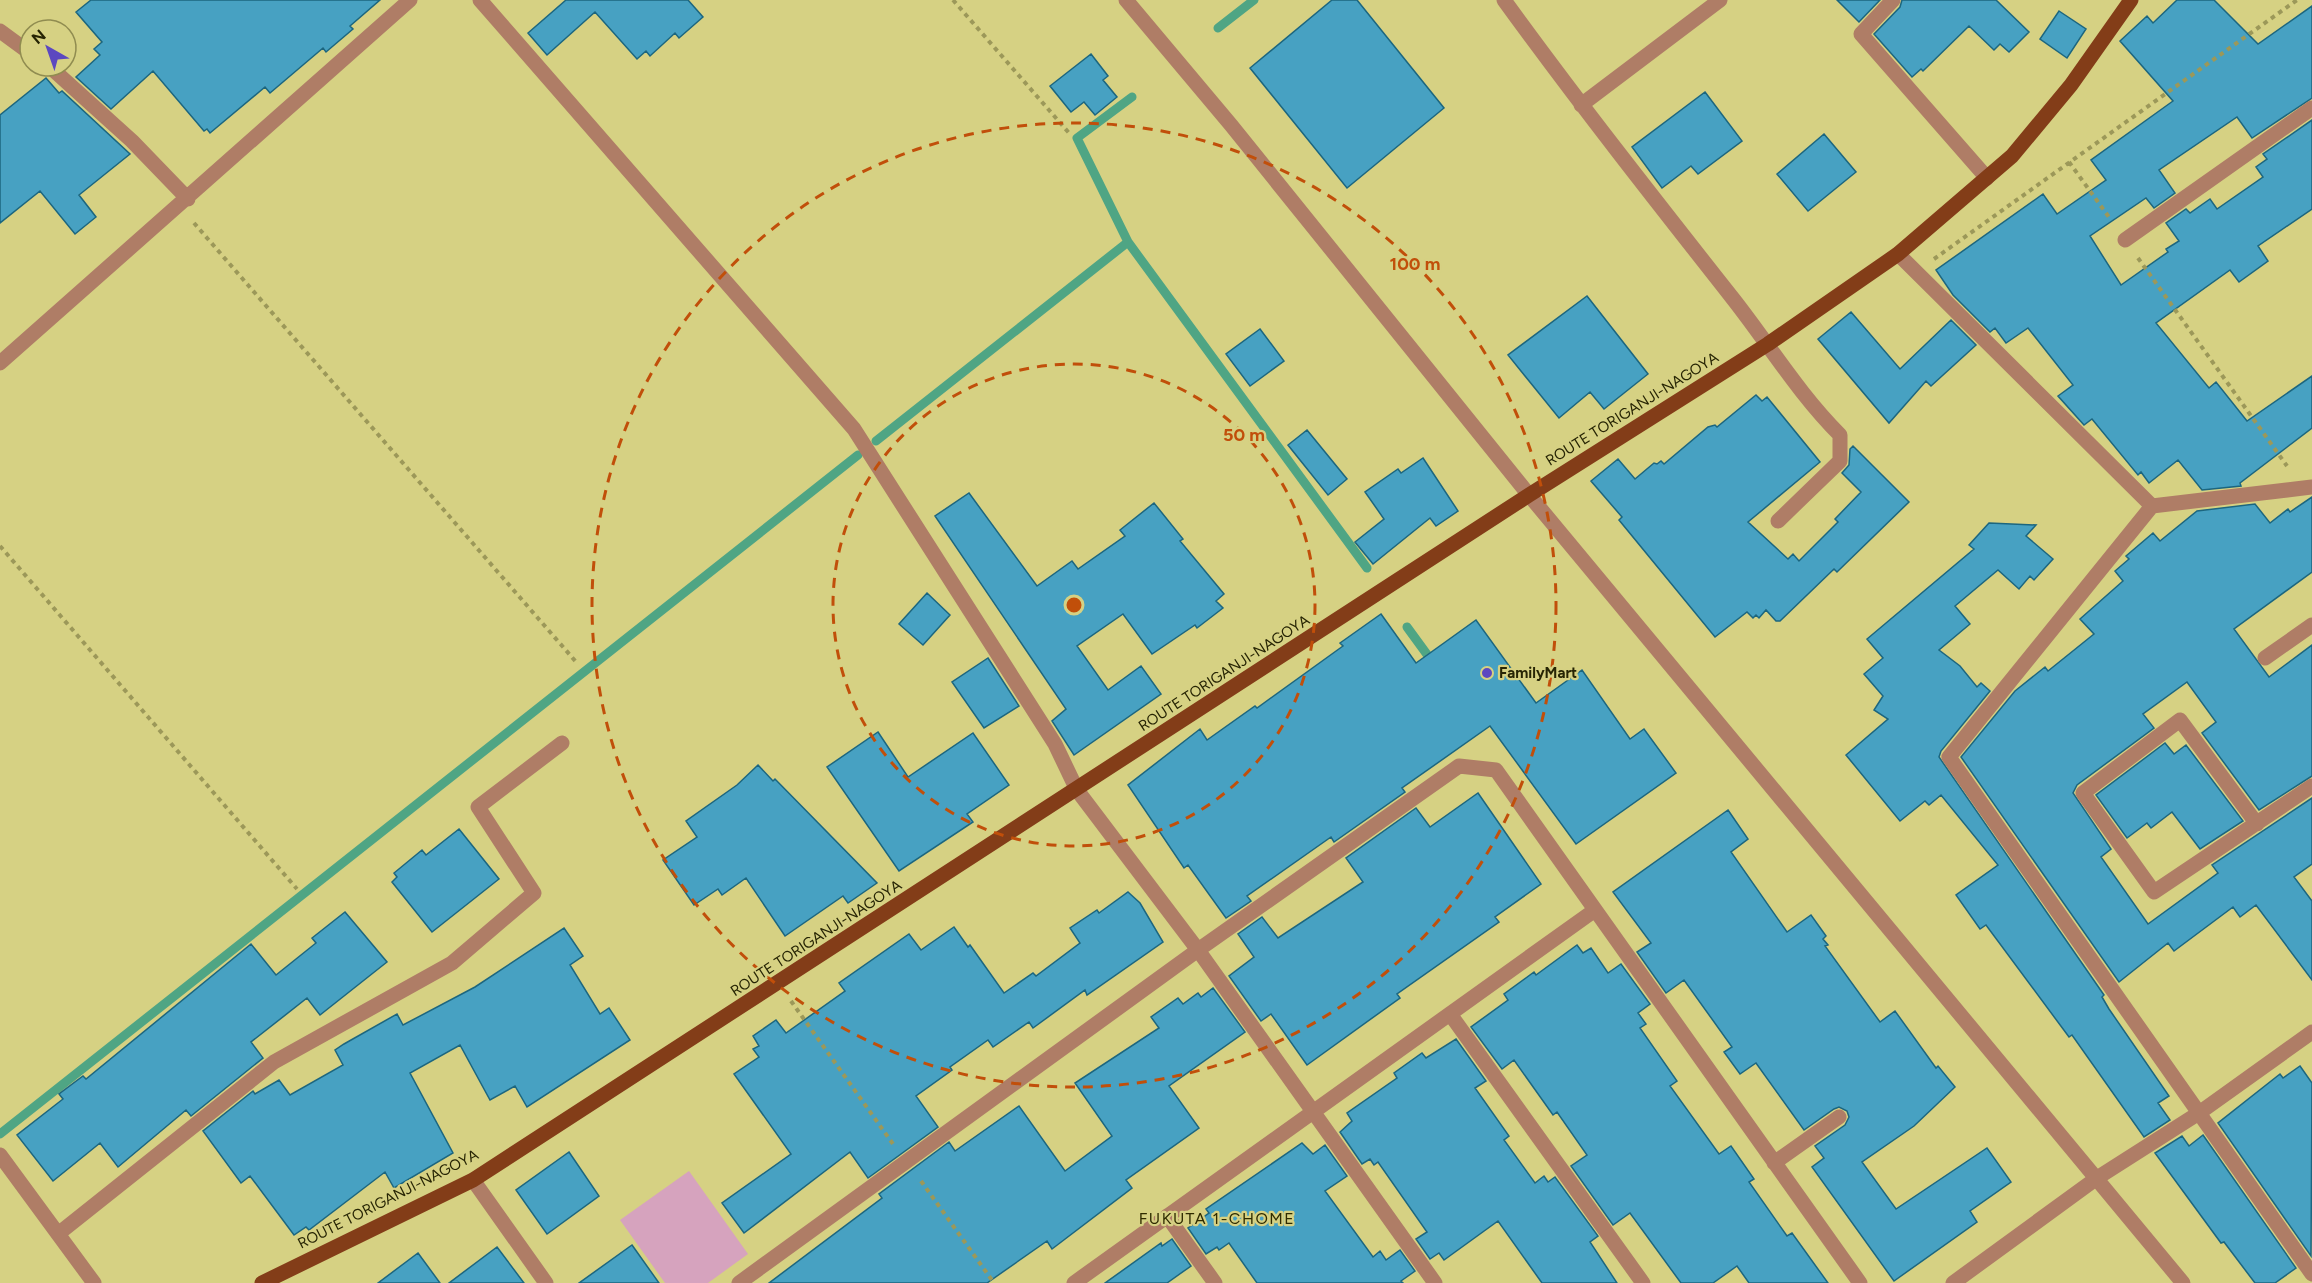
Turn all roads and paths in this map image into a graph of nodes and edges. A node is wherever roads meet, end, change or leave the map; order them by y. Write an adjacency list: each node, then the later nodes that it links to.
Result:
1 (410, 0): 18 (street)
2 (480, 0): 34 (street)
3 (953, 0): 15 (path)
4 (1126, 0): 25 (street)
5 (1504, 0): 13 (street)
6 (1720, 0): 13 (street)
7 (1893, 0): 17 (street)
8 (2132, 0): 17 (main road, ROUTE TORIGANJI-NAGOYA)
9 (2297, 0): 16 (path)
10 (0, 31): 11 (street)
11 (18, 44)
12 (62, 78): 18 (street)
13 (1581, 105): 22 (street)
14 (2312, 108): 19 (street)
15 (1069, 133)
16 (2069, 162): 19 (path); 21 (path)
17 (1987, 178): 20 (main road, ROUTE TORIGANJI-NAGOYA)
18 (184, 203): 23 (street); 31 (path)
19 (2125, 240): 24 (path)
20 (1898, 254): 21 (street); 22 (main road, ROUTE TORIGANJI-NAGOYA)
21 (1916, 272): 26 (street)
22 (1768, 344): 25 (main road, ROUTE TORIGANJI-NAGOYA); 27 (street)
23 (0, 363)
24 (2308, 487): 26 (street)
25 (1530, 495): 34 (main road, ROUTE TORIGANJI-NAGOYA); 48 (street)
26 (2152, 506): 43 (street)
27 (1778, 521)
28 (0, 546): 36 (path)
29 (2312, 625): 30 (street)
30 (2265, 658)
31 (577, 663)
32 (562, 743): 51 (street)
33 (2312, 786): 35 (street)
34 (1077, 790): 38 (street); 39 (main road, ROUTE TORIGANJI-NAGOYA)
35 (2257, 824): 35 (street)
36 (297, 889)
37 (1595, 910): 38 (street); 40 (street); 47 (street)
38 (1198, 950): 42 (street); 46 (street)
39 (778, 983): 46 (path); 49 (main road, ROUTE TORIGANJI-NAGOYA)
40 (1450, 1014): 42 (street); 61 (street)
41 (2312, 1032): 43 (street)
42 (1313, 1112): 50 (street); 60 (street)
43 (2199, 1113): 48 (street); 52 (street)
44 (1839, 1117): 47 (street)
45 (0, 1155): 51 (street)
46 (906, 1162): 56 (street); 57 (path)
47 (1774, 1163): 62 (street)
48 (2097, 1178): 63 (street); 64 (street)
49 (472, 1180): 54 (main road, ROUTE TORIGANJI-NAGOYA); 55 (street)
50 (1167, 1216): 58 (street); 59 (street)
51 (58, 1234): 53 (street)
52 (2312, 1274)
53 (94, 1283)
54 (262, 1283)
55 (546, 1283)
56 (739, 1283)
57 (994, 1283)
58 (1074, 1283)
59 (1215, 1283)
60 (1435, 1283)
61 (1643, 1283)
62 (1860, 1283)
63 (1953, 1283)
64 (2183, 1283)

